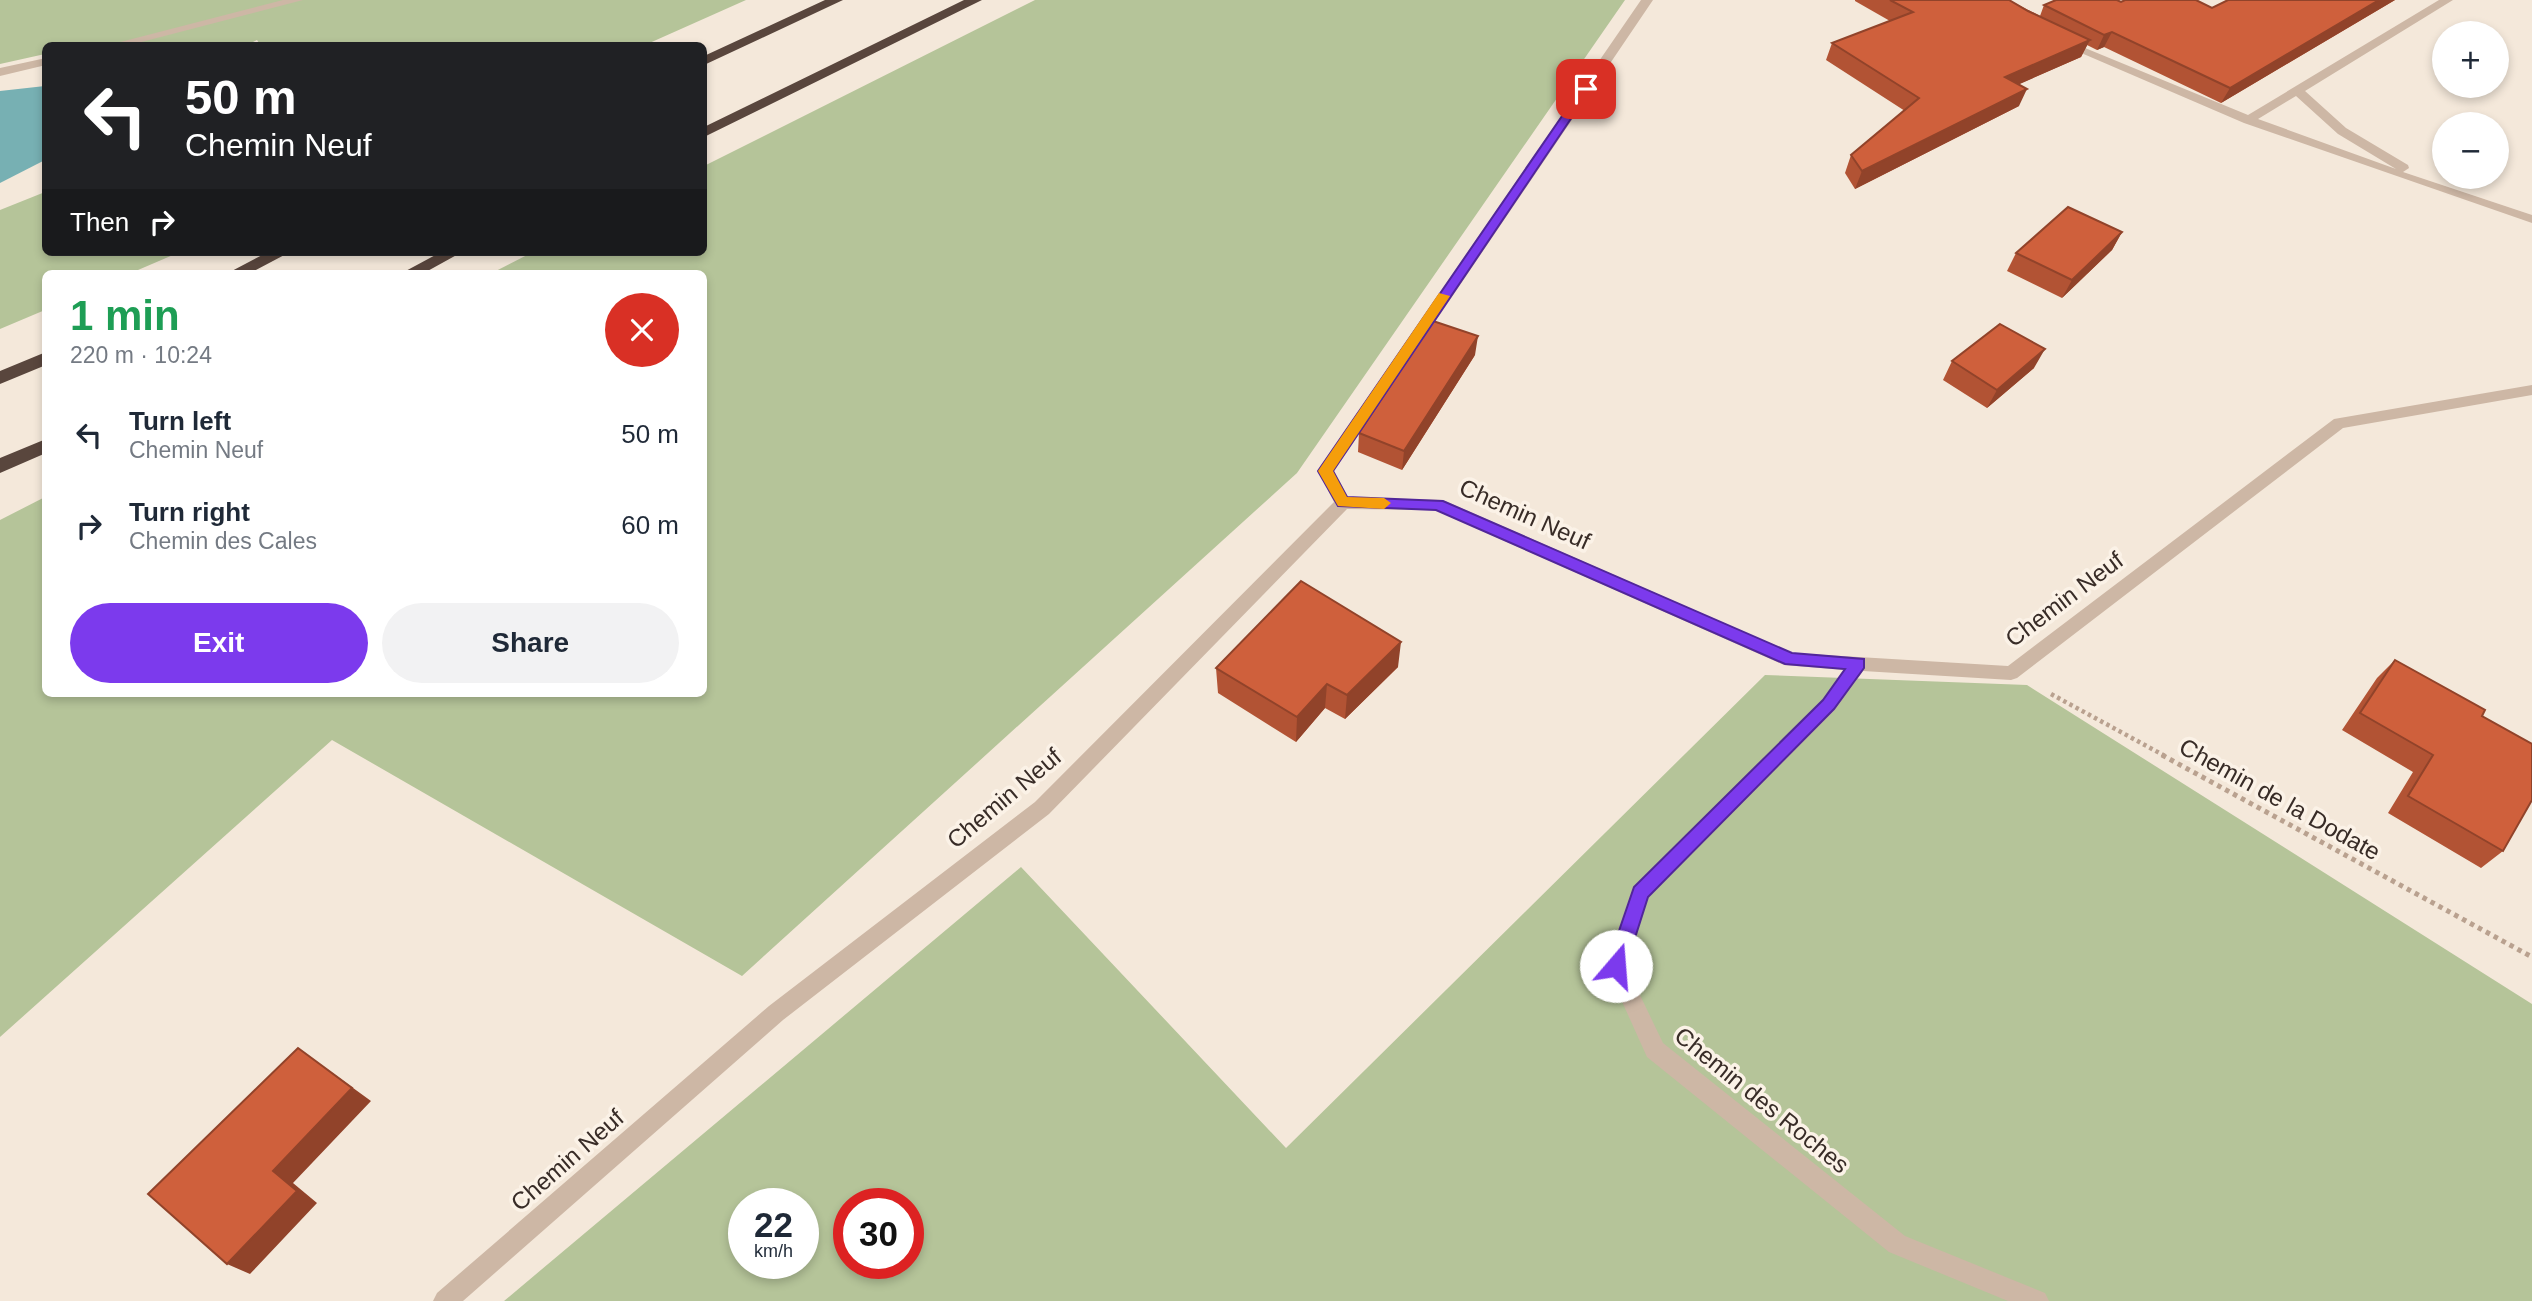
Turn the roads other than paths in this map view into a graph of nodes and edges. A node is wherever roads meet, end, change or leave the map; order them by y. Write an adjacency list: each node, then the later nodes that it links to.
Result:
1 (297, 0): 7 (street)
2 (836, 0): 8 (highway)
3 (975, 0): 13 (highway)
4 (1647, 0): 27 (street)
5 (2447, 0): 11 (street)
6 (2055, 40): 12 (street)
7 (126, 42)
8 (707, 60)
9 (42, 62): 10 (street)
10 (0, 72)
11 (2297, 90): 12 (street); 14 (street)
12 (2248, 120): 15 (street)
13 (707, 132)
14 (2432, 186)
15 (2432, 187)
16 (2439, 189): 17 (street)
17 (2532, 219)
18 (273, 256): 20 (highway)
19 (446, 256): 21 (highway)
20 (243, 270)
21 (416, 270)
22 (42, 360): 23 (highway)
23 (0, 378)
24 (2532, 390): 28 (street, Chemin Neuf)
25 (42, 447): 26 (highway)
26 (0, 466)
27 (1343, 503): 28 (street, Chemin Neuf); 29 (street, Chemin Neuf)
28 (1858, 664): 30 (street, Chemin des Roches)
29 (445, 1301)
30 (2037, 1301)

